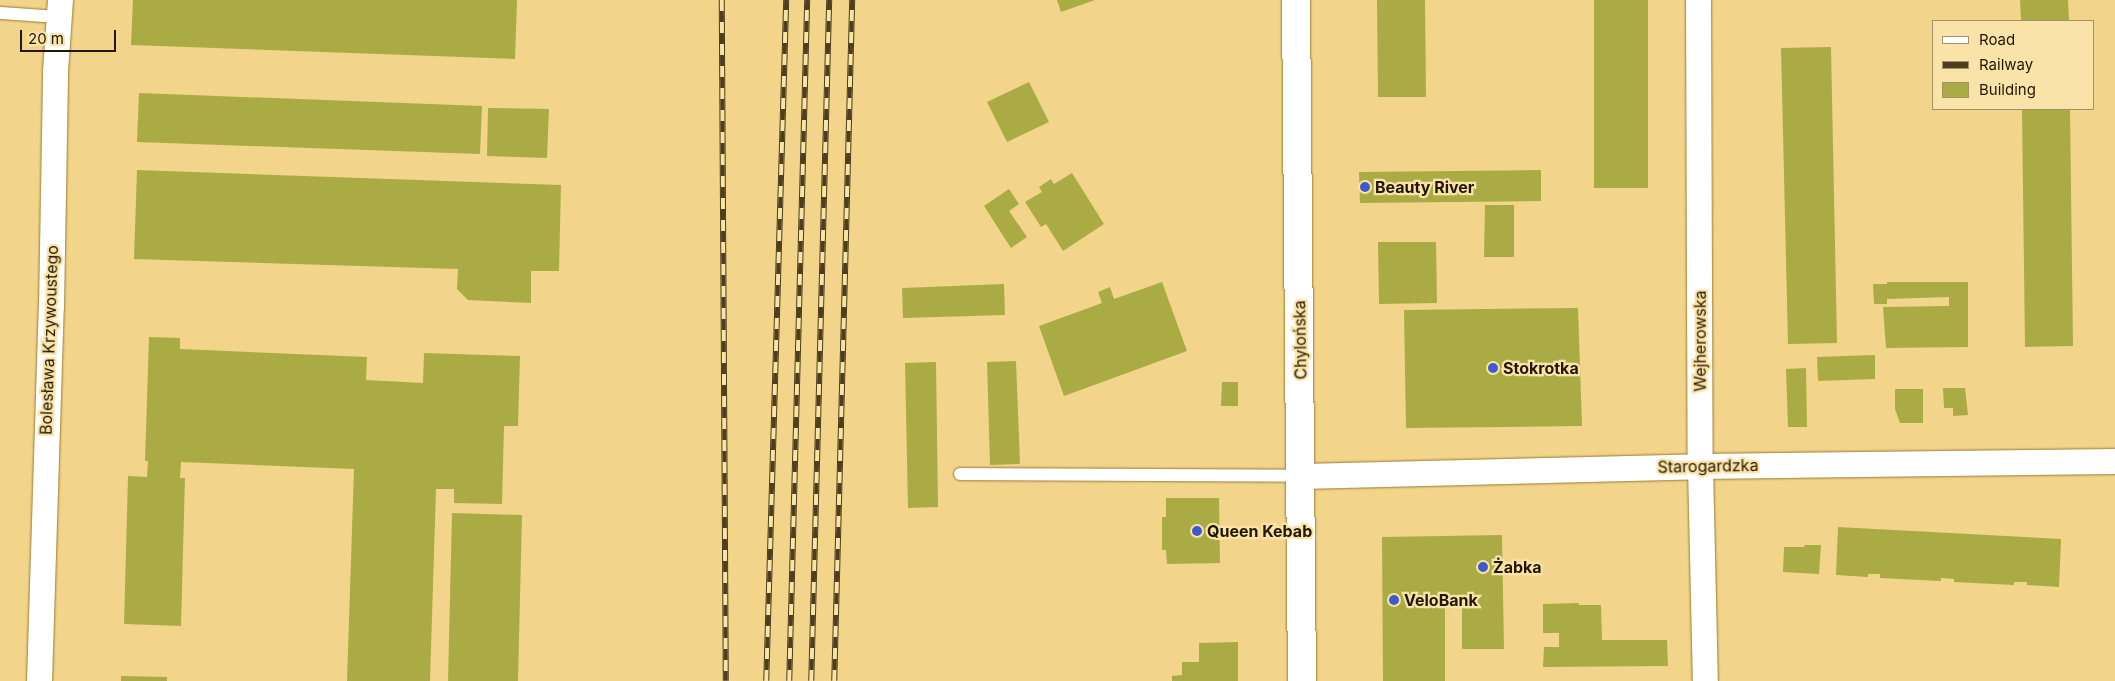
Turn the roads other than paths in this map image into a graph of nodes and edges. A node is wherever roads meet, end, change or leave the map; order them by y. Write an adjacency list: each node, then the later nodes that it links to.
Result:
1 (1296, 0): 8 (street, Chylońska)
2 (1698, 0): 6 (street, Wejherowska)
3 (59, 8): 4 (lane); 9 (street, Bolesława Krzywoustego)
4 (0, 13)
5 (2115, 461): 6 (street, Starogardzka)
6 (1700, 466): 8 (street, Starogardzka); 11 (street, Wejherowska)
7 (960, 474): 8 (lane)
8 (1301, 476): 10 (street, Chylońska)
9 (39, 681)
10 (1302, 681)
11 (1705, 681)

